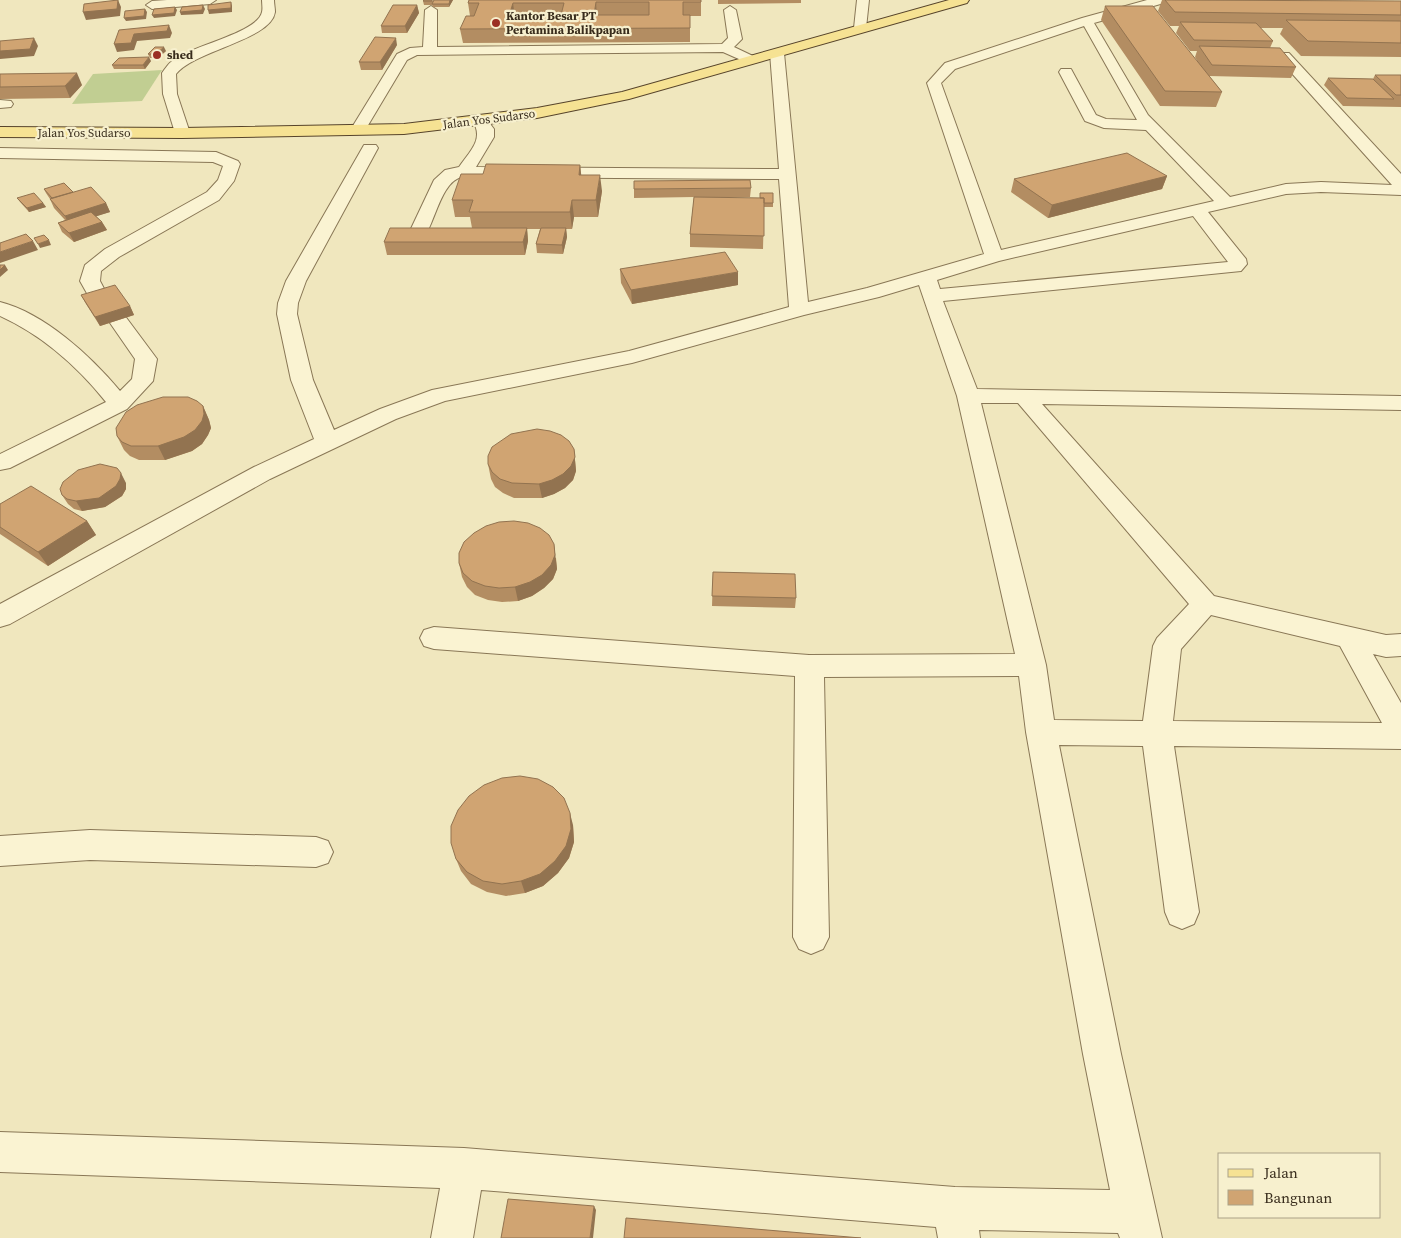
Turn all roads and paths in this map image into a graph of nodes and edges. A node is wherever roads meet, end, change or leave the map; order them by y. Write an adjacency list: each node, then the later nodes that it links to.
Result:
1 (210, 0): 6 (street)
2 (268, 0): 21 (street)
3 (863, 0): 10 (street)
4 (962, 0): 10 (main road, Jalan Yos Sudarso)
5 (1160, 0): 9 (street)
6 (152, 5)
7 (431, 10): 12 (street)
8 (730, 10): 11 (street)
9 (1086, 21): 18 (street); 31 (street)
10 (860, 28): 13 (main road, Jalan Yos Sudarso)
11 (725, 48): 12 (street); 15 (street)
12 (430, 50): 19 (street)
13 (777, 53): 15 (main road, Jalan Yos Sudarso); 25 (street)
14 (1284, 56): 26 (street)
15 (750, 60): 17 (main road, Jalan Yos Sudarso)
16 (1066, 72): 18 (street)
17 (480, 120): 19 (main road, Jalan Yos Sudarso); 24 (street)
18 (1151, 126): 28 (street)
19 (359, 129): 21 (main road, Jalan Yos Sudarso)
20 (0, 132): 21 (main road, Jalan Yos Sudarso)
21 (182, 134)
22 (370, 148): 41 (street)
23 (0, 153): 33 (street)
24 (465, 172): 25 (street); 30 (street)
25 (788, 174): 35 (street)
26 (1401, 184)
27 (1401, 190): 28 (street)
28 (1225, 202): 29 (street)
29 (1196, 209): 31 (street); 32 (street)
30 (417, 235)
31 (994, 257): 32 (street)
32 (929, 286): 35 (street); 37 (street)
33 (100, 300)
34 (0, 308): 40 (street)
35 (799, 310): 41 (street)
36 (118, 320): 40 (street)
37 (968, 396): 38 (street); 49 (street)
38 (1022, 396): 39 (street); 43 (street)
39 (1401, 402)
40 (119, 404): 42 (street)
41 (327, 442): 44 (street)
42 (2, 463)
43 (1205, 604): 45 (street); 52 (street)
44 (0, 617)
45 (1349, 637): 47 (street); 50 (street)
46 (434, 638): 48 (street)
47 (1401, 645)
48 (809, 666): 49 (street); 57 (street)
49 (1032, 666): 51 (street)
50 (1401, 730)
51 (1041, 732): 52 (street); 61 (street)
52 (1157, 734): 53 (street); 56 (street)
53 (1401, 736)
54 (0, 852): 55 (street)
55 (316, 852)
56 (1182, 912)
57 (810, 937)
58 (0, 1152): 59 (street)
59 (464, 1168): 60 (street); 62 (street)
60 (957, 1223): 61 (street)
61 (1138, 1225)
62 (452, 1238)

